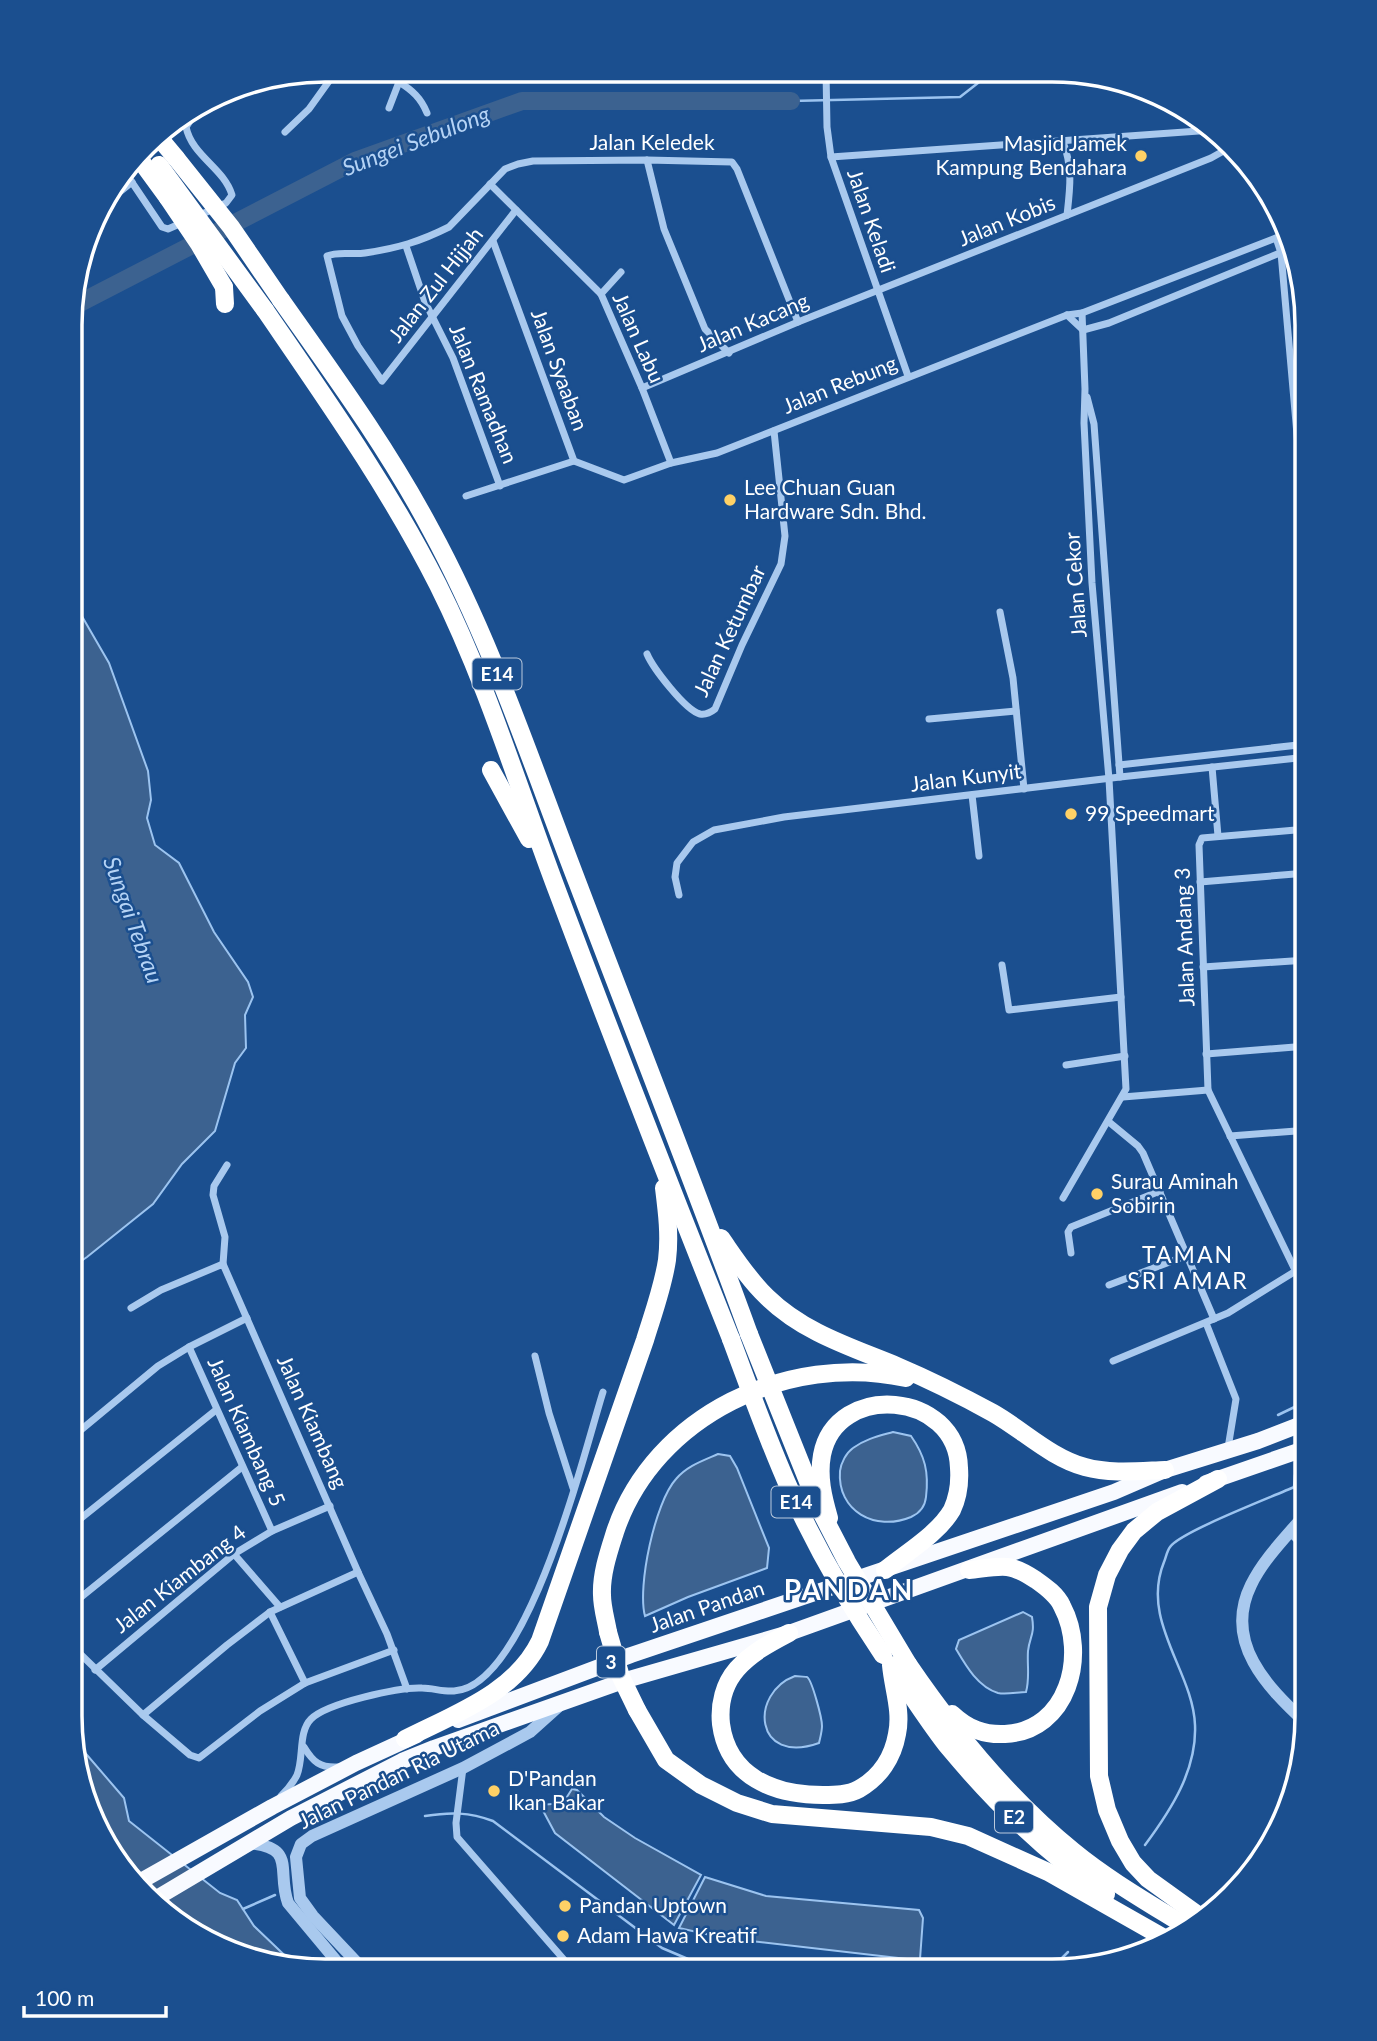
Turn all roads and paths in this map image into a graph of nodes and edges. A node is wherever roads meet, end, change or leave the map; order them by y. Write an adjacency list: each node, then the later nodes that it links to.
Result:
1 (328, 82): 8 (street)
2 (398, 82): 4 (street); 5 (street)
3 (826, 82): 13 (street, Jalan Keladi)
4 (389, 108)
5 (427, 113)
6 (187, 125): 16 (street)
7 (1199, 131): 9 (street)
8 (285, 132)
9 (1063, 142): 13 (street); 20 (street)
10 (164, 143): 85 (highway, E14, bridge)
11 (1222, 152): 20 (street, Jalan Kobis)
12 (152, 155): 66 (highway, E14, bridge)
13 (831, 157): 26 (street, Jalan Keladi)
14 (647, 160): 17 (street, Jalan Keledek); 32 (street, Jalan Keledek); 34 (street)
15 (143, 164): 28 (highway, bridge)
16 (132, 182): 18 (street)
17 (490, 184): 19 (street, Jalan Labu); 23 (street, Jalan Keledek)
18 (124, 188)
19 (516, 210): 22 (street, Jalan Zul Hijjah); 27 (street, Jalan Labu)
20 (1068, 215): 26 (street, Jalan Kobis)
21 (1276, 239): 24 (street); 29 (street, Jalan Rebung)
22 (493, 241): 31 (street, Jalan Zul Hijjah); 41 (street, Jalan Syaaban)
23 (405, 246): 31 (street, Jalan Ramadhan); 36 (street, Jalan Keledek)
24 (1281, 253): 33 (street); 39 (street)
25 (621, 272): 27 (street)
26 (877, 292): 32 (street, Jalan Kacang); 35 (street, Jalan Keladi)
27 (601, 294): 37 (street, Jalan Labu)
28 (225, 295)
29 (1082, 313): 30 (street, Jalan Rebung); 33 (street, Jalan Cekor)
30 (1068, 315): 33 (street); 35 (street, Jalan Rebung)
31 (432, 316): 36 (street, Jalan Zul Hijjah); 44 (street, Jalan Ramadhan)
32 (798, 322): 34 (street, Jalan Kacang)
33 (1083, 330): 38 (street, Jalan Cekor)
34 (729, 353): 37 (street, Jalan Kacang)
35 (908, 376): 40 (street, Jalan Rebung)
36 (382, 381)
37 (642, 388): 42 (street, Jalan Labu)
38 (1085, 389): 50 (street, Jalan Cekor); 58 (street, Jalan Cekor)
39 (1295, 411)
40 (774, 431): 42 (street, Jalan Rebung); 47 (street, Jalan Ketumbar)
41 (574, 461): 43 (street, Jalan Syaaban); 44 (street)
42 (671, 463): 43 (street, Jalan Rebung)
43 (624, 480)
44 (500, 486): 45 (street)
45 (466, 496)
46 (1000, 612): 48 (street)
47 (647, 654)
48 (1016, 712): 49 (street); 59 (street)
49 (929, 719)
50 (1117, 744): 53 (street); 54 (street, Jalan Cekor)
51 (1295, 745): 53 (street)
52 (1295, 758): 55 (street, Jalan Kunyit)
53 (1138, 762): 54 (street)
54 (1119, 765): 57 (street, Jalan Cekor); 58 (street)
55 (1212, 767): 57 (street, Jalan Kunyit); 62 (street)
56 (491, 770): 66 (highway)
57 (1120, 777): 58 (street, Jalan Kunyit)
58 (1109, 779): 59 (street, Jalan Kunyit); 71 (street, Jalan Cekor)
59 (1024, 789): 60 (street, Jalan Kunyit)
60 (972, 795): 63 (street); 67 (street, Jalan Kunyit)
61 (1295, 830): 62 (street)
62 (1217, 836): 65 (street, Jalan Andang 3)
63 (979, 856)
64 (1295, 874): 65 (street)
65 (1200, 882): 70 (street, Jalan Andang 3)
66 (556, 888): 81 (highway, E14)
67 (679, 895)
68 (1295, 961): 70 (street)
69 (1002, 965): 71 (street)
70 (1203, 967): 73 (street, Jalan Andang 3)
71 (1121, 996): 74 (street, Jalan Cekor)
72 (1294, 1047): 73 (street)
73 (1206, 1054): 76 (street, Jalan Andang 3)
74 (1125, 1056): 75 (street); 77 (street, Jalan Cekor)
75 (1066, 1065)
76 (1208, 1090): 77 (street); 80 (street, Jalan Andang 3)
77 (1123, 1097): 78 (street, Jalan Cekor)
78 (1109, 1122): 83 (street); 84 (street, Jalan Cekor)
79 (1294, 1132): 80 (street)
80 (1230, 1136): 89 (street, Jalan Andang 3)
81 (660, 1161): 95 (highway, E14); 135 (highway)
82 (227, 1165): 88 (street)
83 (1160, 1191): 86 (street); 87 (street)
84 (1063, 1198)
85 (706, 1214): 95 (highway, E14); 100 (highway)
86 (1071, 1254)
87 (1188, 1255): 91 (street); 94 (street)
88 (223, 1264): 92 (street); 93 (street, Jalan Kiambang)
89 (1294, 1269)
90 (1294, 1273): 94 (street)
91 (1109, 1285)
92 (131, 1308)
93 (247, 1318): 96 (street); 110 (street, Jalan Kiambang)
94 (1210, 1321): 98 (street); 104 (street)
95 (740, 1337): 116 (highway, E14, bridge); 127 (highway, E14, bridge)
96 (189, 1347): 101 (street, Jalan Kiambang 5); 103 (street)
97 (535, 1356): 109 (street)
98 (1113, 1361)
99 (603, 1392): 109 (street)
100 (956, 1394): 107 (highway); 147 (highway, bridge)
101 (216, 1410): 106 (street, Jalan Kiambang 5); 111 (street)
102 (1294, 1426): 104 (highway, Jalan Pandan / 3)
103 (82, 1429)
104 (1227, 1450): 107 (highway, Jalan Pandan / 3)
105 (1294, 1452): 108 (highway, Jalan Pandan / 3)
106 (243, 1467): 113 (street, Jalan Kiambang 5); 121 (street)
107 (1165, 1470): 118 (highway, Jalan Pandan / 3)
108 (1218, 1479): 119 (highway, Jalan Pandan / 3); 145 (highway)
109 (574, 1489): 130 (street)
110 (330, 1506): 113 (street, Jalan Kiambang 4); 120 (street, Jalan Kiambang)
111 (82, 1517)
112 (1294, 1528): 114 (street)
113 (272, 1531): 117 (street, Jalan Kiambang 4)
114 (1290, 1533): 115 (street); 133 (street)
115 (1294, 1537)
116 (835, 1538): 118 (highway, bridge); 127 (highway, E2, bridge)
117 (234, 1554): 122 (street); 128 (street, Jalan Kiambang 4)
118 (885, 1570): 135 (highway, Jalan Pandan / 3)
119 (969, 1570): 124 (highway, Jalan Pandan / 3); 131 (highway)
120 (358, 1572): 122 (street); 125 (street, Jalan Kiambang)
121 (82, 1596)
122 (281, 1607): 123 (street)
123 (270, 1612): 129 (street); 134 (street)
124 (789, 1633): 127 (highway); 132 (highway, Jalan Pandan / 3)
125 (394, 1650): 129 (street); 130 (street, Jalan Kiambang)
126 (82, 1656): 128 (street)
127 (894, 1661): 131 (highway, E2); 148 (highway, E2)
128 (95, 1670): 134 (street)
129 (305, 1682): 134 (street)
130 (407, 1689): 136 (street)
131 (932, 1699): 146 (highway, E2)
132 (566, 1700): 138 (street, Jalan Pandan Ria Utama); 140 (highway, Jalan Pandan / 3)
133 (1294, 1712)
134 (143, 1715)
135 (405, 1739): 137 (highway, Jalan Pandan / 3)
136 (303, 1746): 137 (street); 139 (street)
137 (356, 1763): 139 (highway, Jalan Pandan / 3)
138 (463, 1768): 141 (street, Jalan Pandan Ria Utama); 153 (street)
139 (272, 1807): 142 (highway, Jalan Pandan / 3)
140 (247, 1843): 141 (street); 144 (highway, Jalan Pandan / 3)
141 (290, 1870): 143 (street, Jalan Pandan Ria Utama)
142 (145, 1879)
143 (291, 1889): 149 (street, Jalan Pandan Ria Utama); 150 (street, Jalan Pandan Ria Utama)
144 (161, 1895)
145 (1195, 1913)
146 (1180, 1922)
147 (1159, 1933)
148 (1160, 1933)
149 (333, 1937): 150 (street); 152 (street, Jalan Pandan Ria Utama)
150 (323, 1946): 151 (street, Jalan Pandan Ria Utama)
151 (334, 1959)
152 (354, 1959)
153 (563, 1959)

